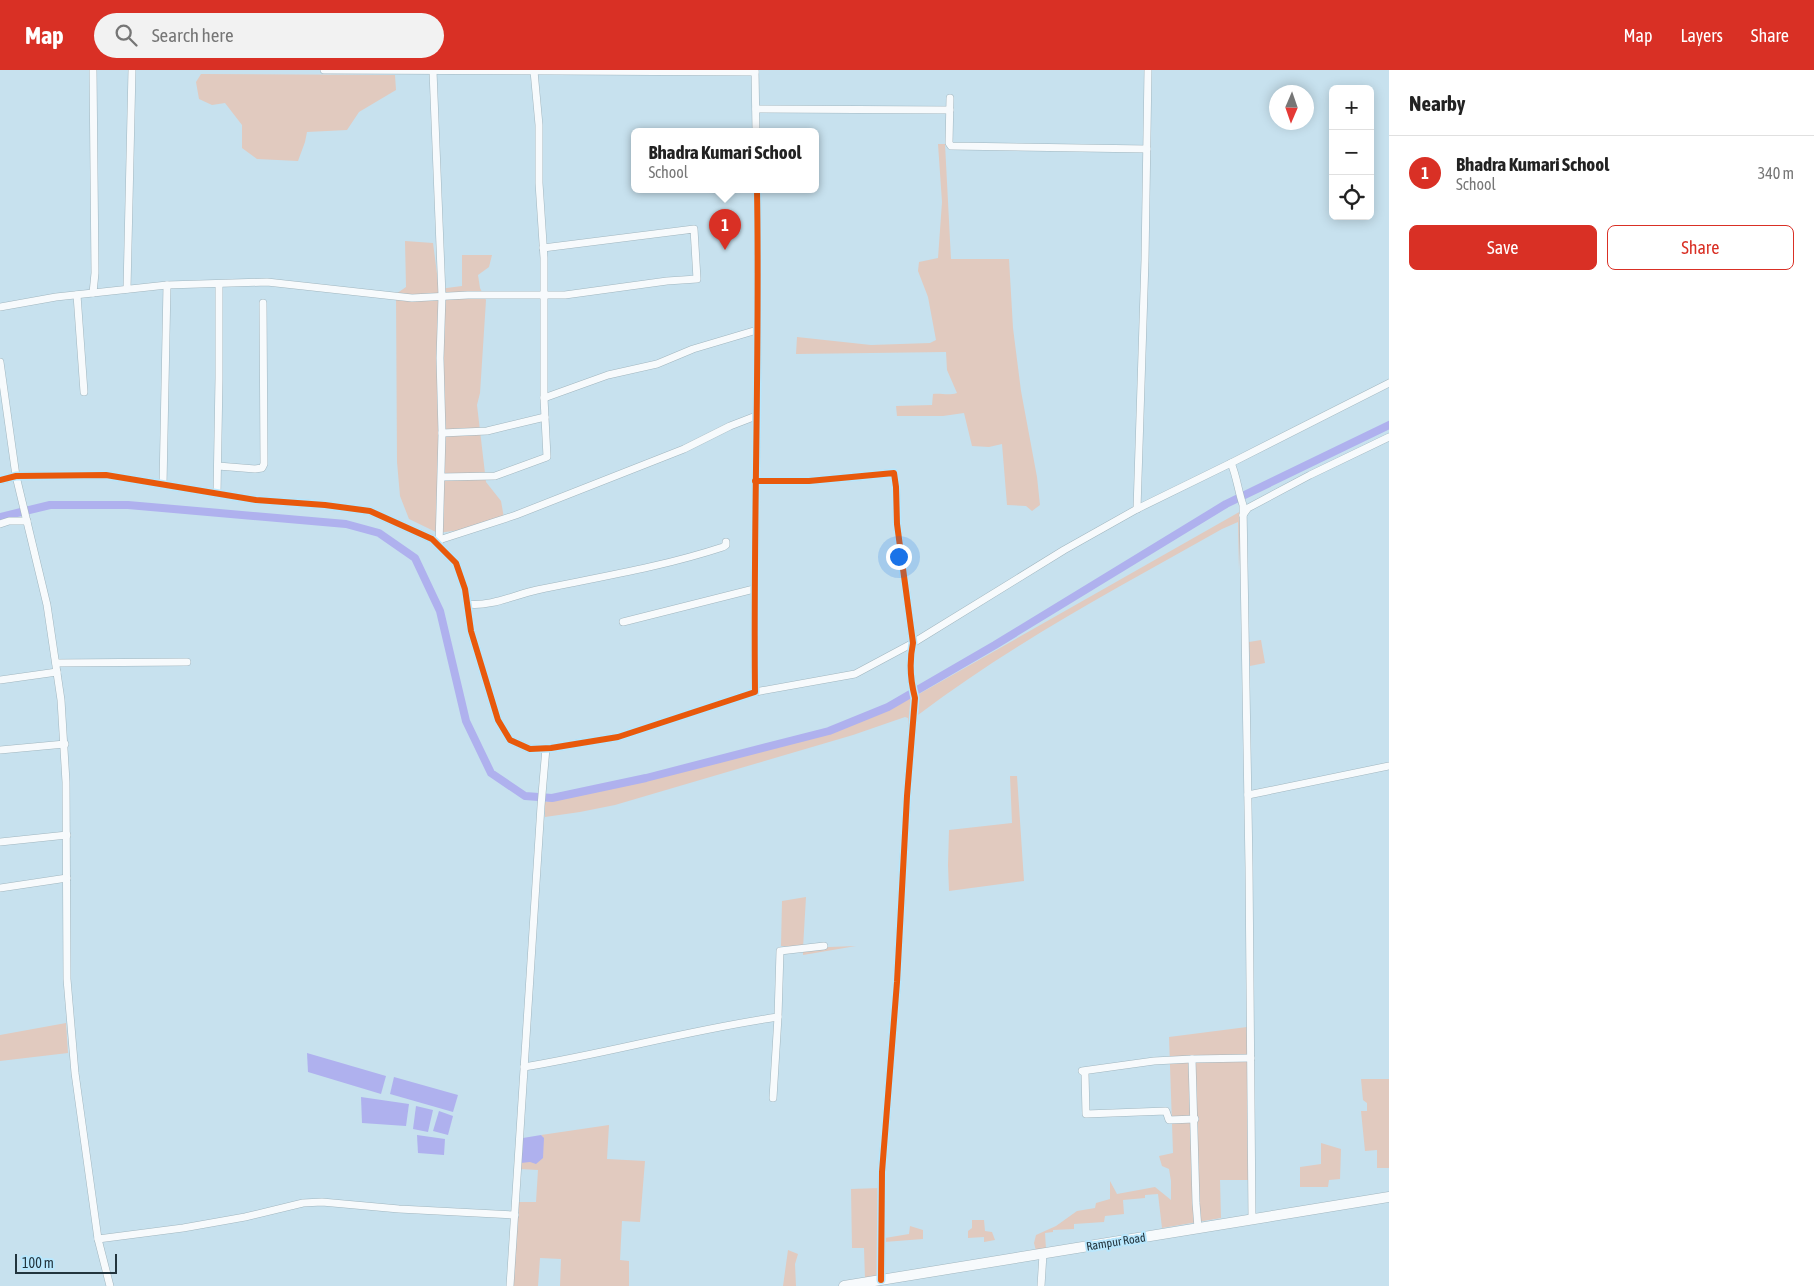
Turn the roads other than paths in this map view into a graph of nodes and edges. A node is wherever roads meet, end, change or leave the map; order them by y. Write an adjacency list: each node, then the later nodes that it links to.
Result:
1 (93, 70): 18 (street)
2 (132, 70): 17 (street)
3 (324, 70): 4 (street)
4 (433, 70): 6 (street); 21 (street)
5 (1148, 70): 12 (street)
6 (534, 71): 7 (street); 14 (street)
7 (755, 71): 9 (street)
8 (950, 98): 10 (street)
9 (756, 109): 10 (street); 11 (street)
10 (950, 110): 12 (street)
11 (756, 128)
12 (1147, 148): 41 (street)
13 (757, 193): 24 (street)
14 (543, 248): 20 (street); 20 (street)
15 (218, 284): 16 (street); 21 (street); 34 (street)
16 (167, 285): 17 (street); 39 (street)
17 (127, 290): 18 (street)
18 (93, 293): 19 (street)
19 (77, 295): 23 (street); 27 (street)
20 (545, 295): 21 (street); 28 (street)
21 (442, 296): 31 (street)
22 (263, 303): 34 (street)
23 (0, 307)
24 (757, 330): 28 (street); 29 (street)
25 (0, 362): 35 (street)
26 (1389, 383): 33 (street)
27 (84, 392)
28 (544, 398): 30 (street)
29 (756, 416): 38 (street); 46 (street)
30 (545, 417): 31 (street); 36 (street)
31 (442, 433): 36 (street)
32 (1389, 437): 42 (street)
33 (1231, 464): 41 (street); 42 (street)
34 (218, 466): 40 (street)
35 (16, 476): 37 (street); 39 (street); 43 (street)
36 (442, 478): 46 (street)
37 (0, 480)
38 (755, 481): 47 (street); 50 (street)
39 (163, 485): 40 (street)
40 (217, 494): 46 (street)
41 (1137, 509): 50 (street)
42 (1243, 515): 60 (street)
43 (26, 519): 44 (street); 52 (street)
44 (0, 524)
45 (726, 542): 48 (street)
46 (439, 543): 48 (street)
47 (754, 588): 49 (street); 55 (street)
48 (467, 604): 57 (street)
49 (623, 622)
50 (913, 643): 55 (street); 78 (street)
51 (187, 662): 52 (street)
52 (56, 663): 53 (street)
53 (57, 672): 54 (street); 56 (street)
54 (0, 680)
55 (755, 692): 57 (street)
56 (65, 744): 58 (street); 61 (street)
57 (546, 748): 69 (street)
58 (0, 750)
59 (1389, 766): 60 (street)
60 (1248, 795): 67 (street)
61 (67, 835): 62 (street); 63 (street)
62 (0, 842)
63 (67, 878): 64 (street); 76 (street)
64 (0, 888)
65 (824, 946): 66 (street)
66 (778, 1017): 69 (street); 70 (street)
67 (1250, 1058): 68 (street); 74 (street)
68 (1192, 1059): 71 (street); 71 (street)
69 (524, 1067): 73 (street)
70 (774, 1098)
71 (1195, 1119): 75 (street)
72 (1389, 1197): 74 (main road, Rampur Road)
73 (515, 1215): 76 (street); 80 (street)
74 (1252, 1220): 75 (main road, Rampur Road)
75 (1198, 1228): 77 (main road, Rampur Road)
76 (98, 1238): 79 (street)
77 (1043, 1254): 78 (main road, Rampur Road); 82 (street)
78 (881, 1280): 81 (main road, Rampur Road)
79 (110, 1286)
80 (510, 1286)
81 (844, 1286)
82 (1041, 1286)

